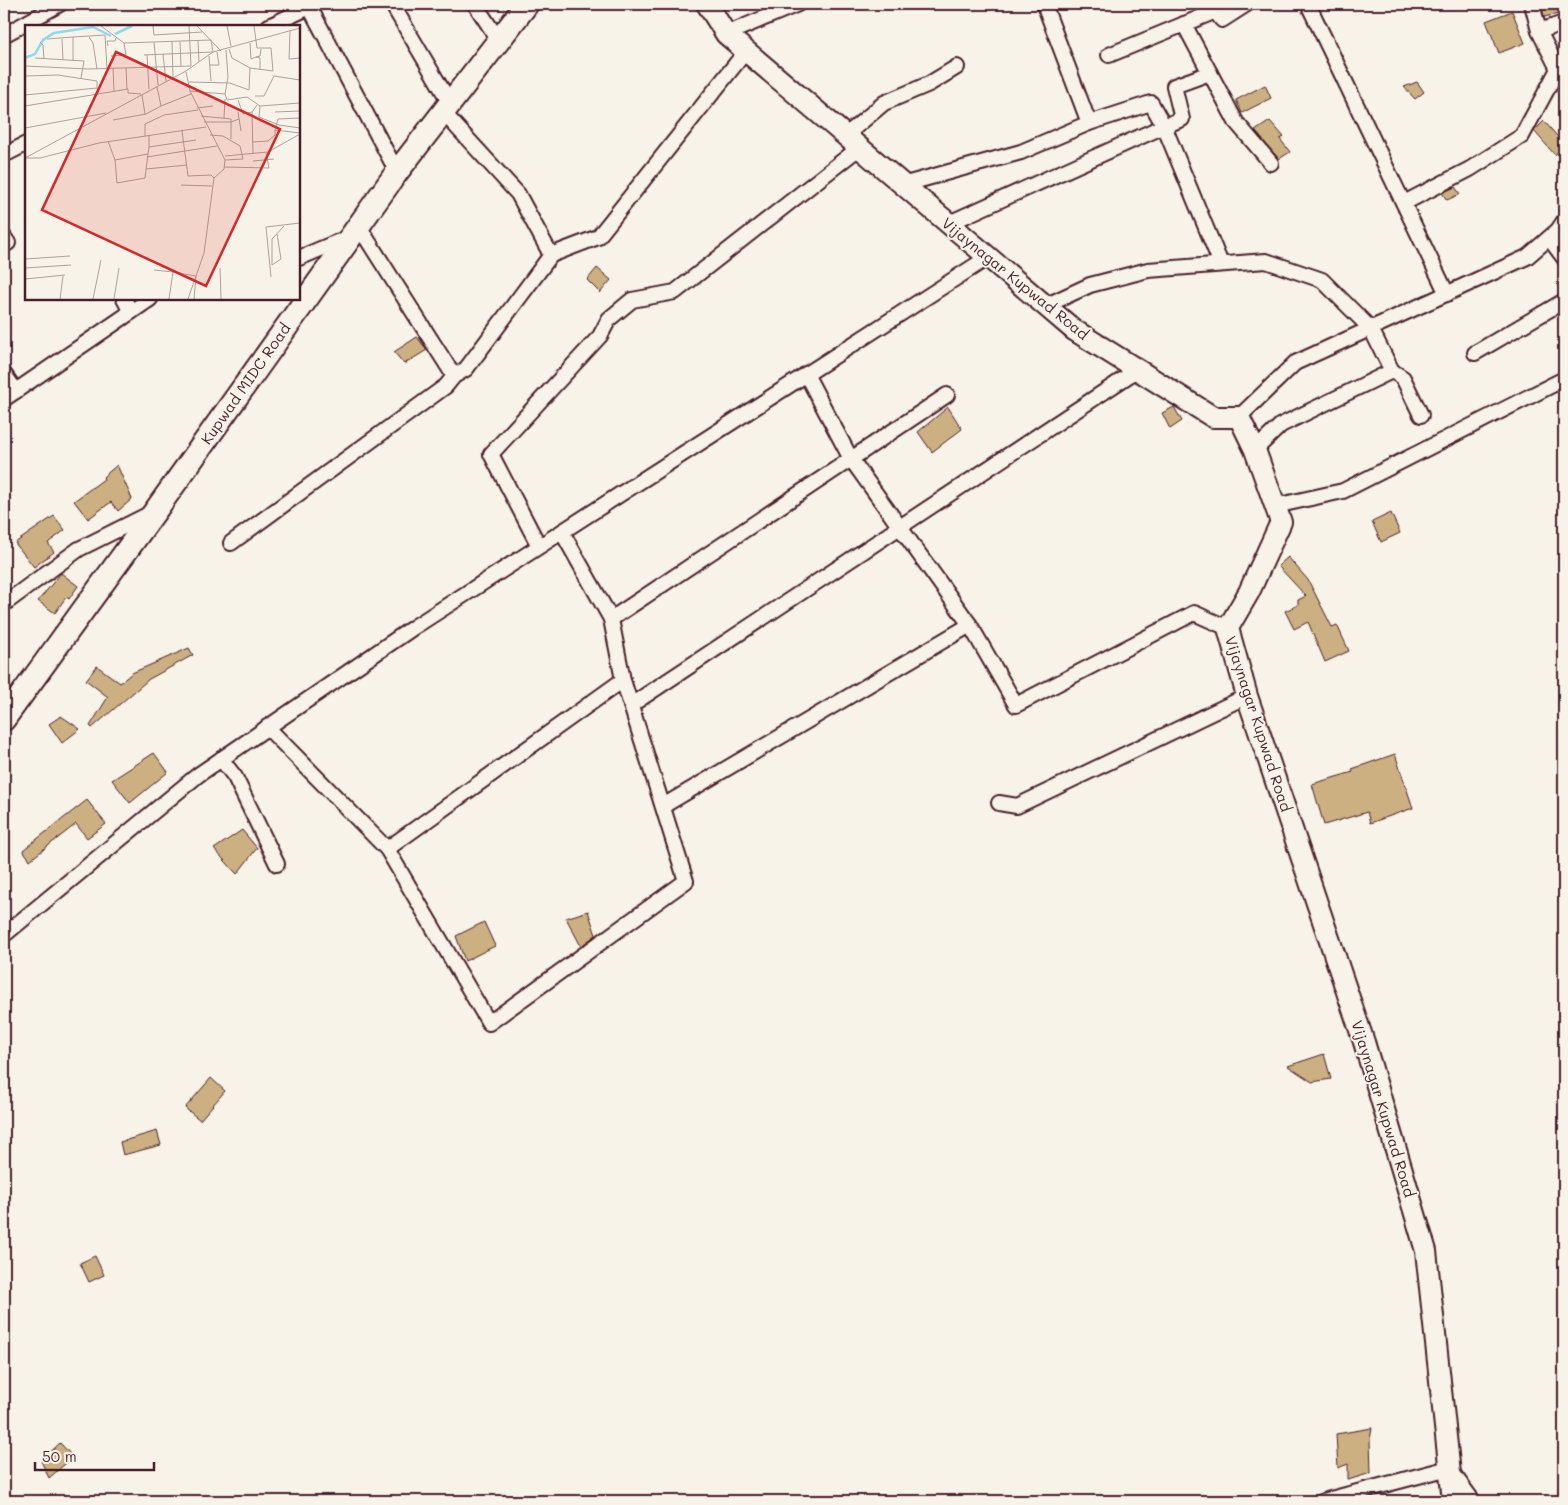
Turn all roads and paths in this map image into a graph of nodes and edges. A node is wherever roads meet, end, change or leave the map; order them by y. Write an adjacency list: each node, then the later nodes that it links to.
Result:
1 (60, 4): 18 (street)
2 (392, 4): 24 (street)
3 (475, 4): 19 (street)
4 (528, 4): 19 (main road, Kupwad MIDC Road)
5 (706, 4): 17 (street, Vijaynagar Kupwad Road)
6 (798, 4): 17 (street)
7 (1044, 4): 25 (street)
8 (1248, 4): 12 (street)
9 (1308, 4): 33 (street)
10 (1532, 4): 16 (street)
11 (311, 5): 15 (street); 31 (street)
12 (1213, 7): 14 (street)
13 (1564, 23): 16 (street)
14 (1184, 24): 21 (street); 23 (street)
15 (271, 25)
16 (1539, 31): 33 (street)
17 (726, 34): 20 (street, Vijaynagar Kupwad Road)
18 (4, 35)
19 (499, 41): 24 (main road, Kupwad MIDC Road)
20 (746, 51): 27 (street, Vijaynagar Kupwad Road); 38 (street)
21 (1109, 55)
22 (957, 67): 27 (street)
23 (1210, 73): 26 (street); 30 (street)
24 (446, 108): 31 (main road, Kupwad MIDC Road); 38 (street)
25 (1089, 124): 26 (street); 32 (street)
26 (1164, 126): 35 (street); 42 (street)
27 (852, 142): 32 (street, Vijaynagar Kupwad Road); 68 (street)
28 (25, 144): 29 (street)
29 (4, 155)
30 (1271, 164)
31 (397, 172): 36 (main road, Kupwad MIDC Road)
32 (902, 185): 35 (street, Vijaynagar Kupwad Road)
33 (1404, 204): 43 (street)
34 (1564, 220): 37 (street)
35 (947, 224): 40 (street, Vijaynagar Kupwad Road)
36 (354, 231): 39 (street); 55 (street); 64 (main road, Kupwad MIDC Road)
37 (1548, 238): 41 (street); 43 (street)
38 (550, 255): 55 (street)
39 (300, 258)
40 (988, 258): 47 (street, Vijaynagar Kupwad Road); 54 (street)
41 (1564, 258)
42 (1221, 264): 47 (street); 49 (street)
43 (1447, 294): 49 (street)
44 (125, 300): 48 (street)
45 (149, 300): 48 (street)
46 (1564, 301): 50 (street)
47 (1045, 306): 51 (street, Vijaynagar Kupwad Road)
48 (131, 312): 57 (street)
49 (1372, 328): 52 (street); 60 (street)
50 (1475, 352)
51 (1137, 370): 60 (street, Vijaynagar Kupwad Road); 65 (street)
52 (1392, 371): 59 (street); 61 (street)
53 (4, 374): 57 (street)
54 (806, 374): 62 (street); 66 (street)
55 (454, 376): 67 (street)
56 (1564, 379): 63 (street)
57 (10, 395)
58 (947, 395): 62 (street)
59 (1421, 415)
60 (1239, 417): 61 (street, Vijaynagar Kupwad Road)
61 (1255, 450): 63 (street, Vijaynagar Kupwad Road)
62 (851, 458): 65 (street); 70 (street)
63 (1275, 506): 72 (street, Vijaynagar Kupwad Road)
64 (156, 510): 69 (street); 76 (main road, Kupwad MIDC Road)
65 (901, 528): 71 (street); 75 (street)
66 (562, 532): 68 (street); 70 (street)
67 (231, 543)
68 (539, 546): 77 (street)
69 (4, 604)
70 (611, 619): 73 (street)
71 (970, 625): 72 (street); 80 (street)
72 (1228, 628): 74 (street, Vijaynagar Kupwad Road)
73 (624, 680): 75 (street); 81 (street)
74 (1246, 696): 79 (street); 84 (street, Vijaynagar Kupwad Road)
75 (632, 705): 80 (street)
76 (4, 719)
77 (267, 727): 78 (street); 81 (street)
78 (221, 759): 82 (street); 83 (street)
79 (999, 803)
80 (663, 806): 81 (street)
81 (387, 849)
82 (277, 864)
83 (4, 934)
84 (1449, 1468): 85 (street); 86 (street, Vijaynagar Kupwad Road); 87 (street)
85 (1323, 1501)
86 (1453, 1501)
87 (1473, 1501)

